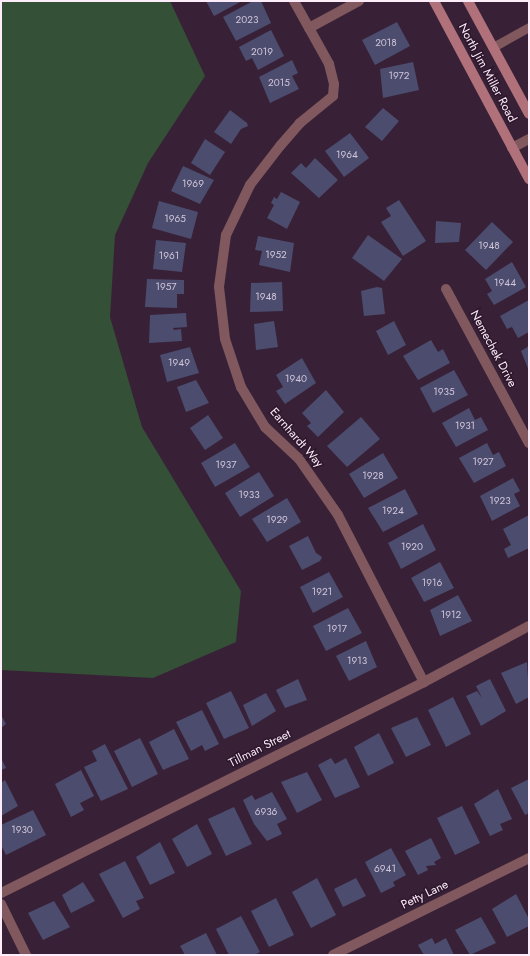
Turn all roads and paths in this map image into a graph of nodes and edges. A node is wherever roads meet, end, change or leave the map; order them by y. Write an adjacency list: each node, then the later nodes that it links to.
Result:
1 (294, 1): 6 (street, Earnhardt Way)
2 (359, 1): 6 (street)
3 (434, 1): 10 (main road, North Jim Miller Road)
4 (468, 1): 7 (main road, North Jim Miller Road)
5 (529, 27): 7 (lane)
6 (309, 28): 15 (street, Earnhardt Way)
7 (493, 47): 8 (main road, North Jim Miller Road)
8 (529, 114)
9 (529, 139): 10 (street)
10 (512, 148): 11 (main road, North Jim Miller Road)
11 (529, 179)
12 (446, 289): 13 (street, Nemechek Drive)
13 (529, 443)
14 (529, 626): 15 (street, Tillman Street)
15 (424, 682): 17 (street, Tillman Street)
16 (529, 858): 20 (street, Petty Lane)
17 (1, 893)
18 (1, 904): 19 (street)
19 (26, 955)
20 (333, 955)

